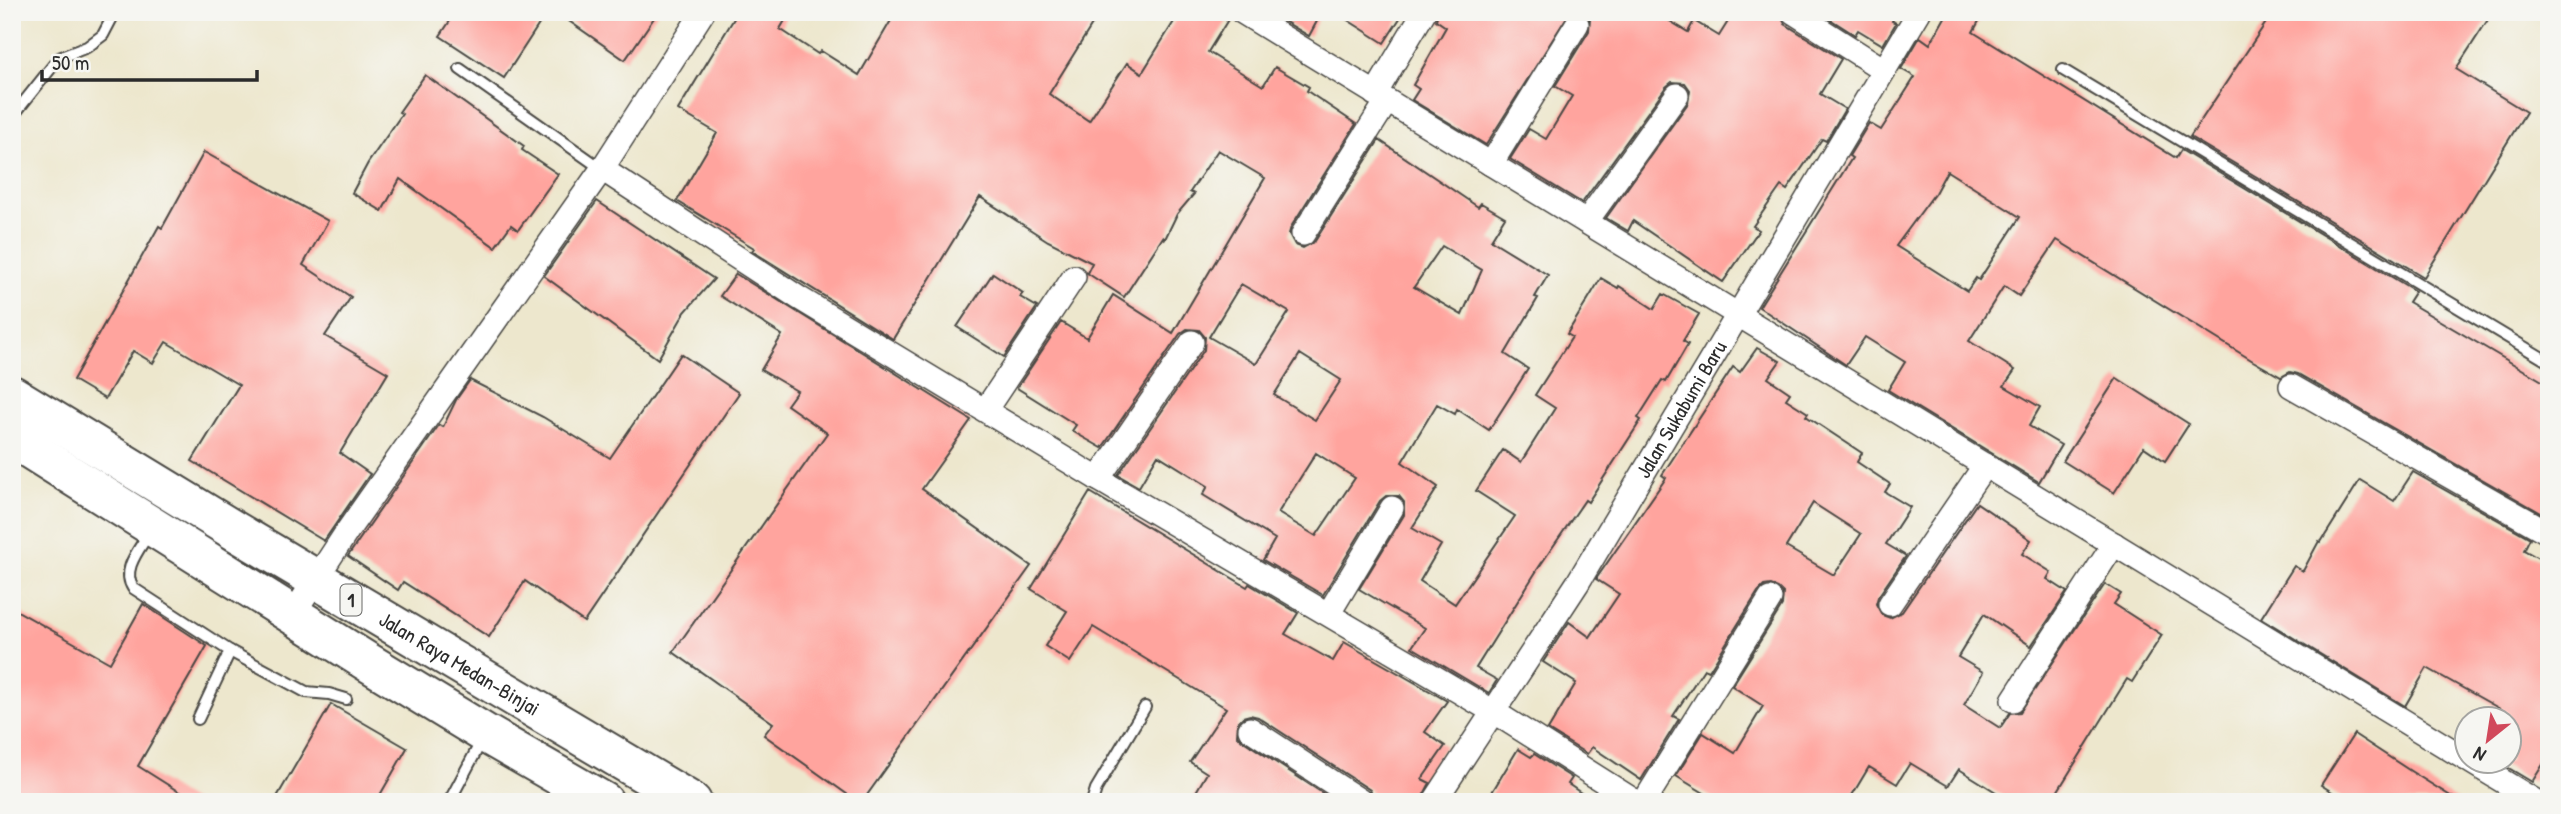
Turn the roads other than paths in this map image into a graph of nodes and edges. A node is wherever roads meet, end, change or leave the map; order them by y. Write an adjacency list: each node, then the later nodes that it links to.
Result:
1 (116, 12): 13 (lane)
2 (702, 12): 15 (street)
3 (1242, 12): 12 (street)
4 (1424, 12): 12 (street)
5 (1793, 12): 9 (street)
6 (1919, 12): 9 (street, Jalan Sukabumi Baru)
7 (1577, 24): 14 (street)
8 (460, 69): 15 (lane)
9 (1884, 70): 19 (street, Jalan Sukabumi Baru)
10 (2063, 70): 21 (lane)
11 (1677, 95): 16 (street)
12 (1381, 97): 14 (street); 17 (street)
13 (12, 117)
14 (1491, 164): 16 (street)
15 (602, 169): 24 (street); 32 (street)
16 (1586, 222): 19 (street)
17 (1303, 234)
18 (1074, 277): 24 (street)
19 (1737, 314): 26 (street); 41 (street, Jalan Sukabumi Baru)
20 (1192, 342): 27 (street)
21 (2549, 362)
22 (2291, 386): 30 (street)
23 (12, 395): 32 (highway, Jalan Raya Medan-Binjai / 1)
24 (986, 409): 27 (street)
25 (12, 438): 29 (highway, Jalan Raya Medan-Binjai / 1)
26 (1985, 465): 31 (street); 34 (street)
27 (1098, 479): 35 (street)
28 (1392, 508): 35 (street)
29 (152, 527): 36 (highway, Jalan Raya Medan-Binjai / 1); 37 (lane)
30 (2549, 533)
31 (2114, 544): 39 (street); 46 (street)
32 (316, 578): 36 (street); 42 (highway, Jalan Raya Medan-Binjai / 1)
33 (1770, 599): 56 (street)
34 (1890, 604)
35 (1329, 613): 41 (street)
36 (293, 614): 45 (highway, Jalan Raya Medan-Binjai / 1)
37 (230, 651): 38 (lane); 43 (lane)
38 (346, 699)
39 (2013, 700)
40 (1145, 706): 52 (lane)
41 (1494, 712): 54 (street, Jalan Sukabumi Baru); 55 (street)
42 (543, 716): 47 (highway); 51 (highway, Jalan Raya Medan-Binjai / 1)
43 (198, 719)
44 (1250, 729): 53 (street)
45 (486, 734): 47 (highway, Jalan Raya Medan-Binjai / 1); 49 (lane)
46 (2452, 750)
47 (522, 753): 50 (highway, Jalan Raya Medan-Binjai / 1)
48 (2495, 776): 57 (street)
49 (449, 802)
50 (604, 802)
51 (692, 802)
52 (1092, 802)
53 (1362, 802)
54 (1434, 802)
55 (1636, 802)
56 (1644, 802)
57 (2537, 802)

